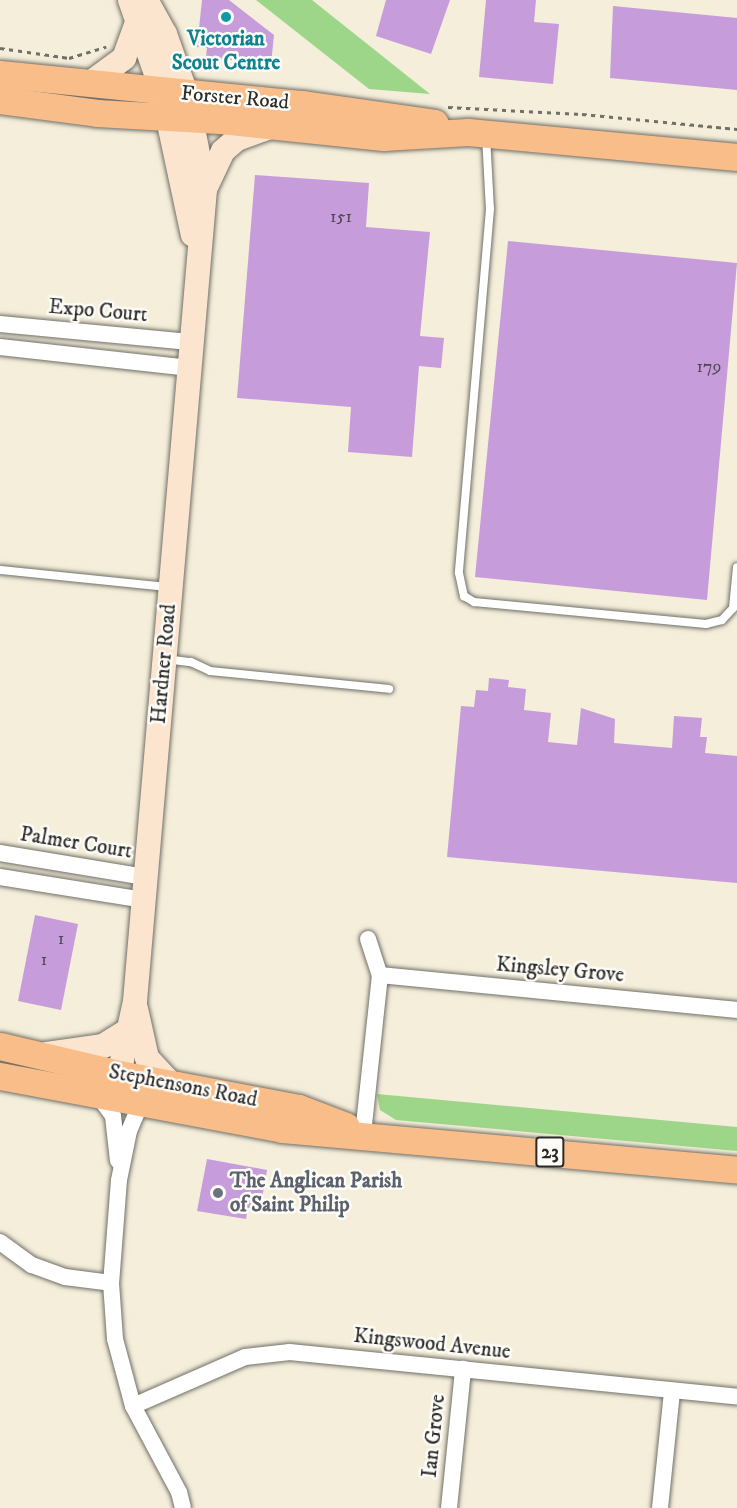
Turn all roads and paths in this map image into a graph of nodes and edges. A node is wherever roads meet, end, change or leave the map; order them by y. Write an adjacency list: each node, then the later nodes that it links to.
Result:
1 (130, 0): 3 (street)
2 (146, 0): 7 (street)
3 (137, 23): 5 (street); 7 (street)
4 (0, 75): 5 (main road, Forster Road)
5 (90, 84): 7 (main road, Forster Road)
6 (0, 100): 7 (main road, Forster Road)
7 (177, 105): 9 (main road, Forster Road); 11 (main road, Forster Road); 13 (street, Hardner Road); 14 (street, Hardner Road)
8 (446, 107): 10 (path)
9 (273, 126): 11 (main road, Forster Road); 13 (street)
10 (737, 129)
11 (477, 133): 12 (main road, Forster Road); 21 (lane)
12 (737, 157)
13 (205, 189): 14 (street, Hardner Road)
14 (197, 252): 17 (street, Hardner Road)
15 (0, 324): 16 (street, Expo Court)
16 (37, 328): 17 (street, Expo Court); 19 (street)
17 (192, 342): 20 (street, Hardner Road)
18 (0, 347): 19 (street)
19 (35, 350): 20 (street)
20 (190, 368): 23 (street, Hardner Road)
21 (737, 567)
22 (0, 570): 23 (lane)
23 (171, 588): 24 (street, Hardner Road)
24 (165, 659): 25 (lane); 28 (street, Hardner Road)
25 (389, 689)
26 (0, 854): 28 (street, Palmer Court)
27 (0, 877): 28 (street)
28 (144, 889): 31 (street, Hardner Road)
29 (368, 939): 30 (street)
30 (380, 975): 32 (street, Kingsley Grove); 41 (street)
31 (135, 1000): 33 (street, Hardner Road); 38 (street)
32 (737, 1010)
33 (125, 1032): 35 (street); 36 (street, Hardner Road)
34 (0, 1046): 35 (main road, Stephensons Road / 23)
35 (41, 1055): 36 (main road, Stephensons Road / 23)
36 (119, 1074): 38 (main road, Stephensons Road / 23); 40 (main road)
37 (0, 1076): 39 (main road, Stephensons Road / 23)
38 (171, 1084): 41 (main road, Stephensons Road / 23)
39 (100, 1098): 40 (main road, Stephensons Road / 23); 43 (street)
40 (140, 1105): 41 (main road, Stephensons Road / 23); 43 (street)
41 (363, 1134): 42 (main road, Stephensons Road / 23)
42 (737, 1170)
43 (119, 1180): 45 (street)
44 (0, 1242): 45 (street)
45 (111, 1283): 49 (street)
46 (463, 1369): 47 (street, Kingswood Avenue); 49 (street, Kingswood Avenue); 51 (street, Ian Grove)
47 (672, 1391): 48 (street, Kingswood Avenue); 52 (street)
48 (737, 1397)
49 (133, 1406): 50 (street)
50 (183, 1508)
51 (449, 1508)
52 (660, 1508)

